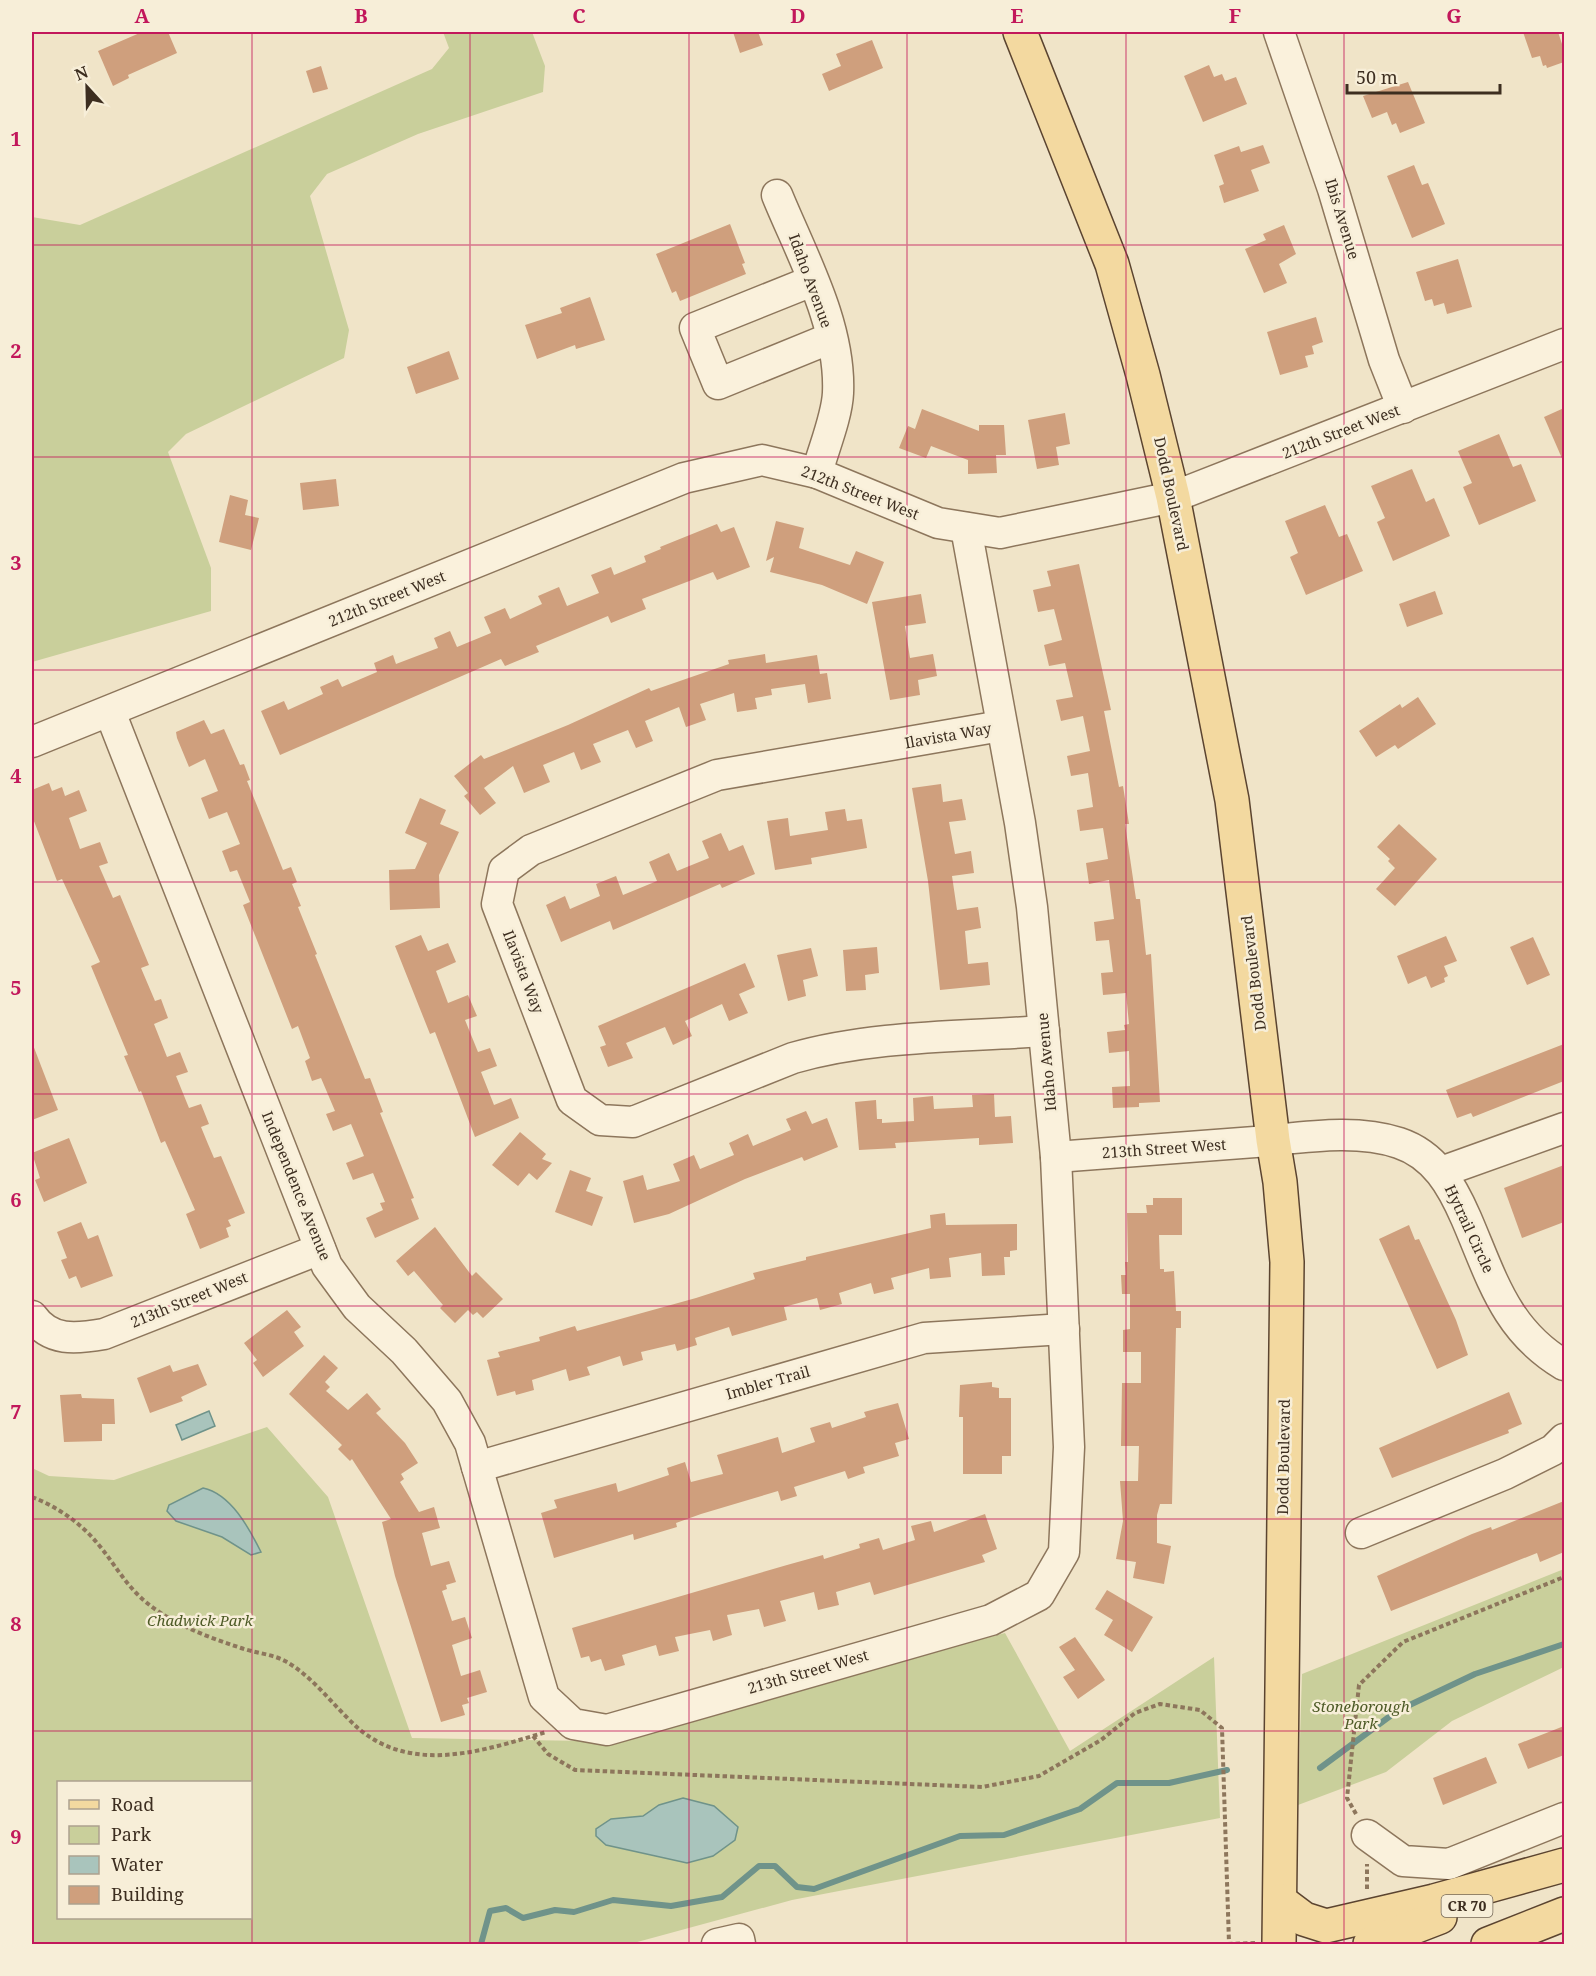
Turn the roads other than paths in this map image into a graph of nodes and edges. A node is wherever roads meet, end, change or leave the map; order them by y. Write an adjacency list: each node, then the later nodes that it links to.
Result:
1 (1020, 32): 9 (main road, Dodd Boulevard)
2 (1279, 32): 7 (street, Ibis Avenue)
3 (777, 195): 4 (street, Idaho Avenue)
4 (812, 281): 5 (street, Idaho Avenue); 5 (street)
5 (831, 338): 8 (street, Idaho Avenue)
6 (1564, 344): 7 (street, 212th Street West)
7 (1403, 408): 9 (street, 212th Street West)
8 (817, 473): 10 (street, 212th Street West); 11 (street, 212th Street West)
9 (1173, 497): 10 (street, 212th Street West); 16 (main road, Dodd Boulevard)
10 (966, 528): 12 (street, Idaho Avenue)
11 (110, 712): 13 (street, 212th Street West); 19 (street, Independence Avenue)
12 (1001, 726): 14 (street, Idaho Avenue); 14 (street, Ilavista Way)
13 (32, 742)
14 (1044, 1031): 17 (street, Idaho Avenue)
15 (1564, 1128): 18 (street)
16 (1273, 1140): 17 (street, 213th Street West); 18 (street, Hytrail Circle); 31 (main road, Dodd Boulevard)
17 (1056, 1157): 21 (street, Idaho Avenue)
18 (1441, 1172): 22 (street, Hytrail Circle)
19 (320, 1249): 20 (street, 213th Street West); 24 (street, Independence Avenue)
20 (32, 1316)
21 (1064, 1329): 24 (street, Imbler Trail); 26 (street, Idaho Avenue)
22 (1564, 1365)
23 (1564, 1439): 25 (street)
24 (477, 1467): 27 (street, Independence Avenue)
25 (1361, 1533)
26 (1039, 1596): 27 (street, 213th Street West)
27 (573, 1724)
28 (1564, 1818): 29 (street)
29 (1367, 1835)
30 (1564, 1866): 31 (main road); 36 (main road, CR 70)
31 (1280, 1901): 35 (main road, Dodd Boulevard)
32 (1564, 1914): 37 (main road)
33 (717, 1944): 34 (street)
34 (740, 1944)
35 (1279, 1944)
36 (1370, 1944)
37 (1488, 1944)

